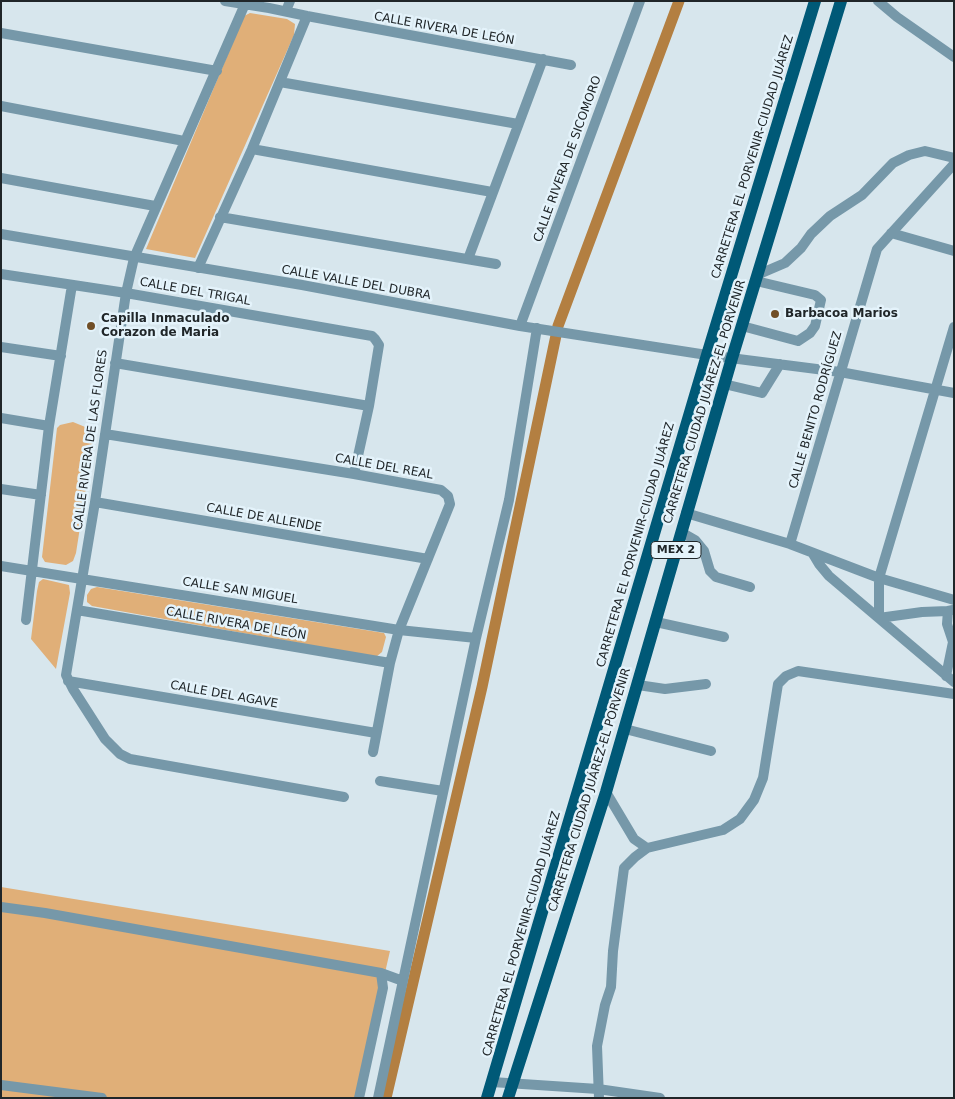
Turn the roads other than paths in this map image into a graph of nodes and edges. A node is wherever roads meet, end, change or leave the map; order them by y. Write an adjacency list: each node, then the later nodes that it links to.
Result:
1 (225, 1): 7 (street, CALLE RIVERA DE LEÓN)
2 (290, 1): 9 (street)
3 (640, 1): 38 (street, CALLE RIVERA DE SICOMORO)
4 (815, 1): 43 (main road, CARRETERA EL PORVENIR-CIUDAD JUÁREZ / MEX 2)
5 (841, 1): 35 (main road, CARRETERA CIUDAD JUÁREZ-EL PORVENIR / MEX 2)
6 (878, 1): 12 (street)
7 (245, 4): 8 (street, CALLE RIVERA DE LEÓN); 15 (street, CALLE RIVERA DE LAS FLORES)
8 (271, 5): 9 (street, CALLE RIVERA DE LEÓN)
9 (286, 12): 10 (street, CALLE RIVERA DE LEÓN)
10 (307, 16): 13 (street, CALLE RIVERA DE LEÓN); 16 (street)
11 (1, 32): 15 (street)
12 (954, 57)
13 (543, 59): 14 (street, CALLE RIVERA DE LEÓN); 18 (street)
14 (571, 65)
15 (217, 71): 19 (street, CALLE RIVERA DE LAS FLORES)
16 (280, 82): 18 (street); 20 (street)
17 (1, 106): 19 (street)
18 (518, 124): 24 (street)
19 (184, 141): 25 (street, CALLE RIVERA DE LAS FLORES)
20 (252, 149): 24 (street); 26 (street)
21 (954, 158): 35 (street)
22 (954, 164): 27 (street, CALLE BENITO RODRÍGUEZ)
23 (1, 178): 25 (street)
24 (492, 192): 31 (street)
25 (155, 206): 30 (street, CALLE RIVERA DE LAS FLORES)
26 (220, 217): 31 (street); 33 (street)
27 (891, 233): 29 (street); 48 (street, CALLE BENITO RODRÍGUEZ)
28 (1, 234): 30 (street, CALLE VALLE DEL DUBRA)
29 (954, 250)
30 (134, 258): 33 (street, CALLE VALLE DEL DUBRA); 37 (street, CALLE RIVERA DE LAS FLORES)
31 (468, 259): 32 (street)
32 (496, 264)
33 (198, 268): 38 (street, CALLE VALLE DEL DUBRA)
34 (1, 274): 36 (street, CALLE DEL TRIGAL)
35 (757, 278): 39 (main road, CARRETERA CIUDAD JUÁREZ-EL PORVENIR / MEX 2); 39 (street)
36 (72, 285): 37 (street, CALLE DEL TRIGAL); 44 (street)
37 (126, 293): 46 (street, CALLE RIVERA DE LAS FLORES); 52 (street, CALLE DEL TRIGAL)
38 (520, 326): 41 (street, CALLE VALLE DEL DUBRA)
39 (742, 326): 45 (main road, CARRETERA CIUDAD JUÁREZ-EL PORVENIR / MEX 2)
40 (954, 327): 50 (street)
41 (541, 329): 43 (street, CALLE VALLE DEL DUBRA); 78 (street)
42 (1, 347): 44 (street)
43 (707, 355): 45 (street, CALLE VALLE DEL DUBRA); 98 (main road, CARRETERA EL PORVENIR-CIUDAD JUÁREZ / MEX 2)
44 (61, 356): 54 (street)
45 (732, 358): 47 (street, CALLE VALLE DEL DUBRA); 49 (main road, CARRETERA CIUDAD JUÁREZ-EL PORVENIR / MEX 2)
46 (115, 363): 52 (street); 55 (street, CALLE RIVERA DE LAS FLORES)
47 (780, 364): 48 (street, CALLE VALLE DEL DUBRA); 49 (street)
48 (840, 372): 50 (street, CALLE VALLE DEL DUBRA); 62 (street, CALLE BENITO RODRÍGUEZ)
49 (724, 384): 60 (main road, CARRETERA CIUDAD JUÁREZ-EL PORVENIR / MEX 2)
50 (936, 390): 51 (street, CALLE VALLE DEL DUBRA); 68 (street)
51 (954, 393)
52 (370, 406): 56 (street)
53 (1, 418): 54 (street)
54 (49, 426): 58 (street)
55 (105, 434): 56 (street, CALLE DEL REAL); 59 (street, CALLE RIVERA DE LAS FLORES)
56 (354, 474): 64 (street, CALLE DEL REAL)
57 (1, 489): 58 (street)
58 (40, 495): 66 (street)
59 (95, 502): 64 (street, CALLE DE ALLENDE); 67 (street, CALLE RIVERA DE LAS FLORES)
60 (686, 513): 61 (main road, CARRETERA CIUDAD JUÁREZ-EL PORVENIR / MEX 2); 62 (street)
61 (681, 532): 69 (street); 75 (main road, CARRETERA CIUDAD JUÁREZ-EL PORVENIR / MEX 2)
62 (790, 544): 63 (street)
63 (813, 554): 68 (street); 73 (street)
64 (428, 559): 76 (street, CALLE DEL REAL)
65 (1, 566): 66 (street, CALLE SAN MIGUEL)
66 (32, 571): 67 (street, CALLE SAN MIGUEL); 74 (street)
67 (83, 578): 71 (street, CALLE RIVERA DE LAS FLORES); 76 (street, CALLE SAN MIGUEL)
68 (879, 578): 70 (street); 73 (street)
69 (750, 587)
70 (954, 600)
71 (77, 610): 80 (street, CALLE RIVERA DE LEÓN); 82 (street, CALLE RIVERA DE LAS FLORES)
72 (951, 610): 73 (street); 79 (street)
73 (879, 618): 81 (street)
74 (26, 620)
75 (656, 622): 77 (street); 84 (main road, CARRETERA CIUDAD JUÁREZ-EL PORVENIR / MEX 2)
76 (399, 630): 78 (street, CALLE SAN MIGUEL); 80 (street, CALLE DEL REAL)
77 (724, 637)
78 (476, 638): 91 (street)
79 (953, 641): 81 (street)
80 (390, 663): 87 (street, CALLE DEL REAL)
81 (950, 679)
82 (68, 681): 87 (street, CALLE DEL AGAVE); 93 (street)
83 (706, 684): 84 (street)
84 (638, 685): 86 (main road, CARRETERA CIUDAD JUÁREZ-EL PORVENIR / MEX 2)
85 (954, 694): 94 (street)
86 (624, 729): 88 (street); 92 (main road, CARRETERA CIUDAD JUÁREZ-EL PORVENIR / MEX 2)
87 (376, 733): 89 (street, CALLE DEL REAL)
88 (711, 751)
89 (373, 752)
90 (380, 781): 91 (street)
91 (443, 791): 97 (street)
92 (606, 792): 94 (street); 99 (main road, CARRETERA CIUDAD JUÁREZ-EL PORVENIR / MEX 2)
93 (344, 797)
94 (648, 848): 101 (street)
95 (1, 906): 96 (street)
96 (382, 973): 97 (street); 103 (street)
97 (403, 981): 104 (street)
98 (492, 1082): 99 (street); 105 (main road, CARRETERA EL PORVENIR-CIUDAD JUÁREZ / MEX 2)
99 (511, 1084): 101 (street); 106 (main road, CARRETERA CIUDAD JUÁREZ-EL PORVENIR / MEX 2)
100 (1, 1085): 102 (street)
101 (598, 1093): 107 (street)
102 (102, 1098)
103 (359, 1098)
104 (378, 1098)
105 (487, 1098)
106 (508, 1098)
107 (660, 1098)

